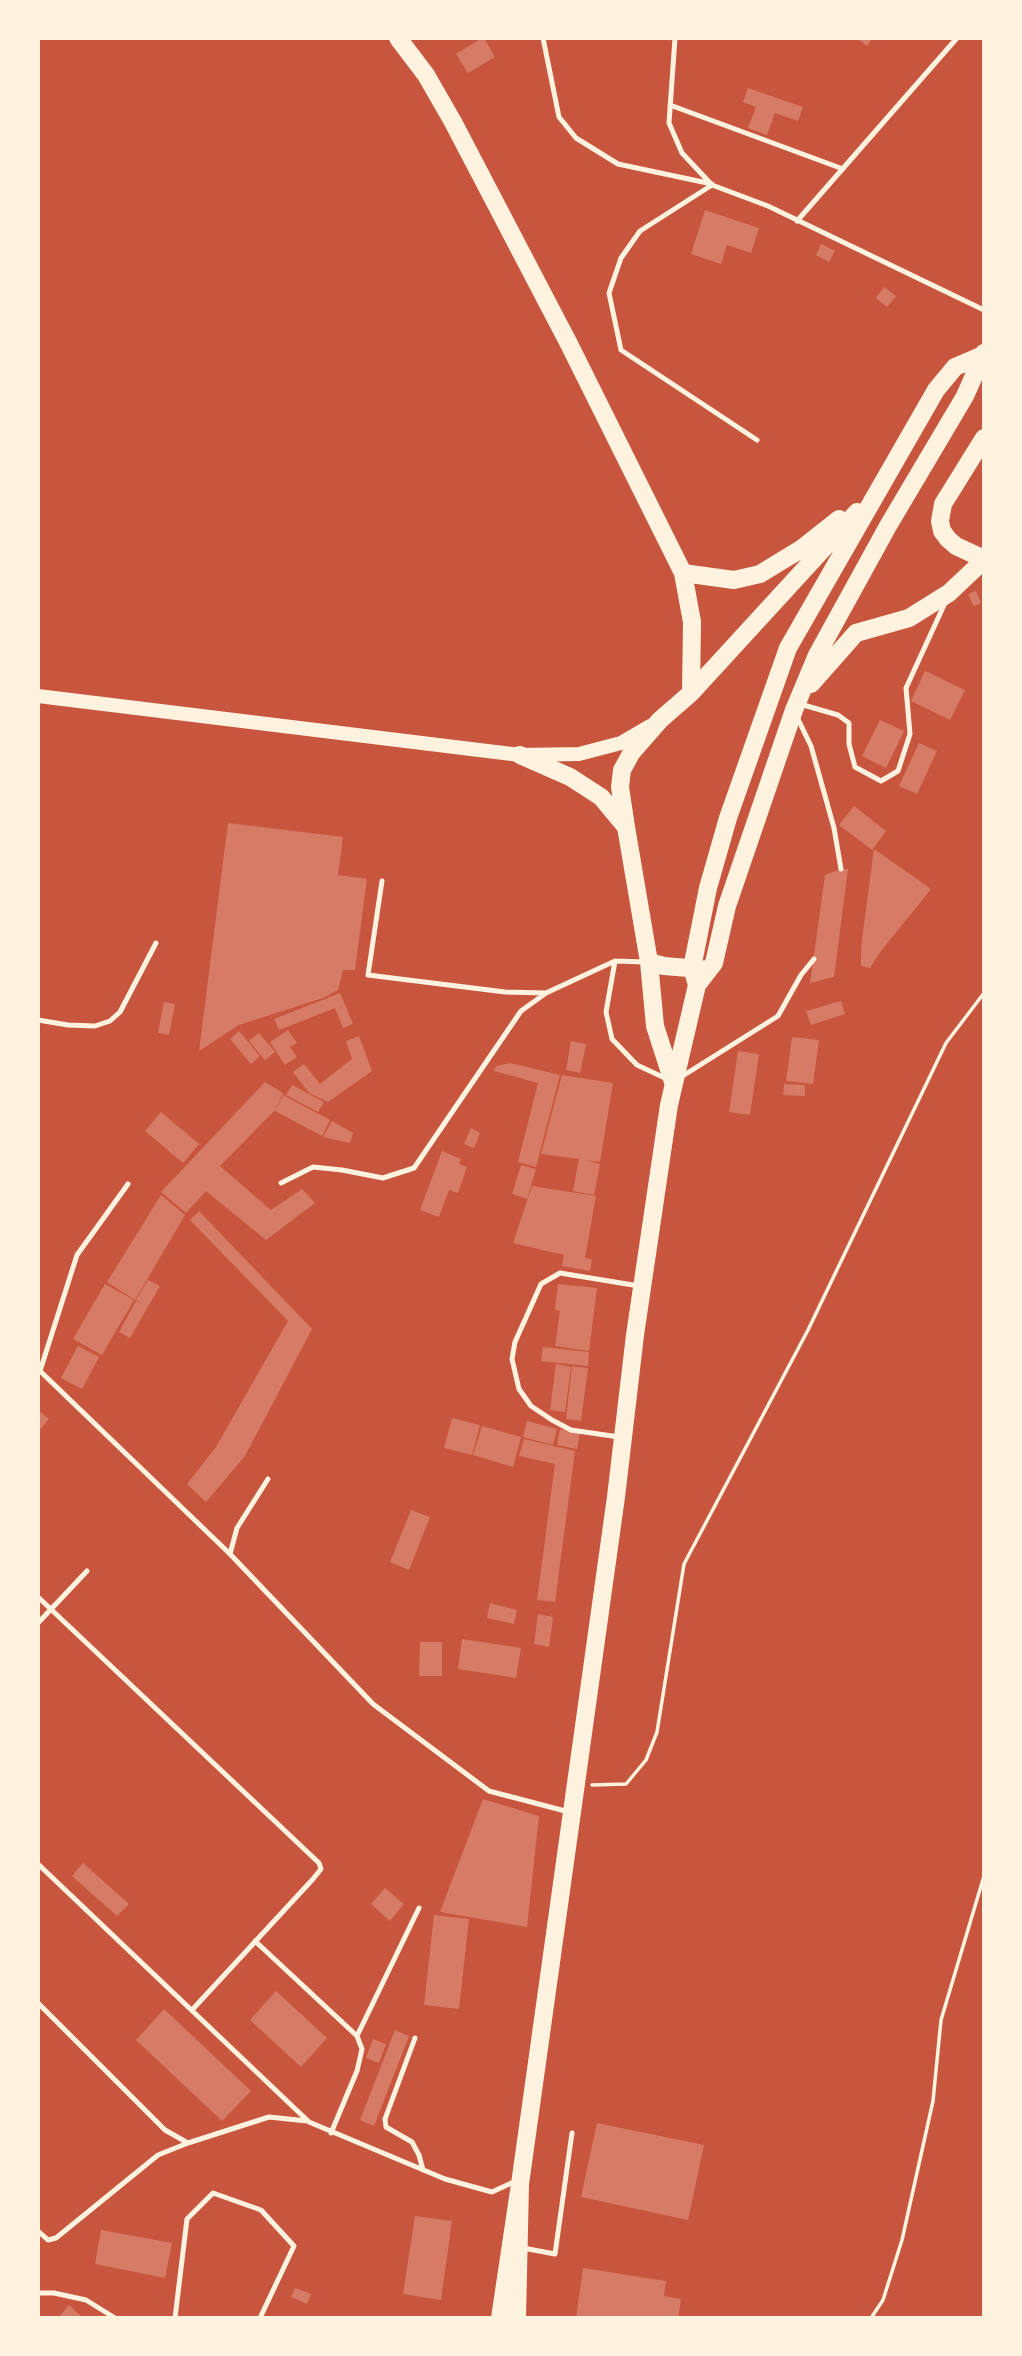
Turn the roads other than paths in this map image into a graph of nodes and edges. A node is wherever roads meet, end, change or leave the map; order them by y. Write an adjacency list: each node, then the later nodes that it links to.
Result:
1 (398, 38): 15 (main road)
2 (543, 38): 7 (lane)
3 (675, 38): 5 (lane)
4 (957, 38): 6 (lane)
5 (670, 105): 6 (lane); 7 (lane)
6 (843, 169): 8 (lane)
7 (712, 185): 8 (lane); 12 (lane)
8 (797, 220): 9 (lane)
9 (984, 310)
10 (983, 355): 13 (main road); 19 (main road)
11 (984, 438): 14 (main road)
12 (757, 440)
13 (881, 486): 15 (main road); 17 (main road); 29 (main road)
14 (984, 560): 16 (main road)
15 (683, 573): 17 (main road)
16 (949, 593): 19 (main road); 19 (lane)
17 (691, 693): 20 (main road)
18 (38, 696): 21 (main road)
19 (796, 704): 23 (lane); 29 (main road)
20 (660, 720): 21 (main road); 22 (main road)
21 (520, 755): 22 (main road)
22 (626, 827): 28 (main road)
23 (841, 869)
24 (382, 881): 30 (lane)
25 (156, 943): 31 (lane)
26 (814, 959): 32 (lane)
27 (615, 961): 28 (lane); 30 (lane); 32 (lane)
28 (649, 962): 29 (main road); 32 (main road)
29 (700, 969): 32 (main road)
30 (546, 993): 33 (lane)
31 (38, 1020)
32 (673, 1082): 35 (main road)
33 (281, 1183)
34 (128, 1184): 38 (lane)
35 (642, 1287): 36 (main road); 36 (lane)
36 (622, 1437): 43 (main road)
37 (268, 1479): 38 (lane)
38 (230, 1554): 43 (lane)
39 (87, 1571): 41 (lane)
40 (38, 1597): 41 (lane)
41 (52, 1609): 42 (lane); 46 (lane)
42 (38, 1623)
43 (572, 1812): 56 (main road)
44 (38, 1864): 48 (lane)
45 (419, 1908): 49 (lane)
46 (255, 1941): 48 (lane); 49 (lane)
47 (38, 2003): 54 (lane)
48 (192, 2010): 51 (lane)
49 (357, 2036): 52 (lane)
50 (415, 2038): 55 (lane)
51 (309, 2122): 52 (lane); 54 (lane)
52 (331, 2133): 55 (lane)
53 (572, 2133): 58 (lane)
54 (188, 2143): 57 (lane)
55 (423, 2170): 56 (lane)
56 (520, 2182): 58 (main road); 63 (main road)
57 (38, 2231)
58 (518, 2247): 64 (main road)
59 (38, 2293): 60 (lane)
60 (115, 2318)
61 (175, 2318): 62 (lane)
62 (260, 2318)
63 (500, 2318)
64 (517, 2318)

